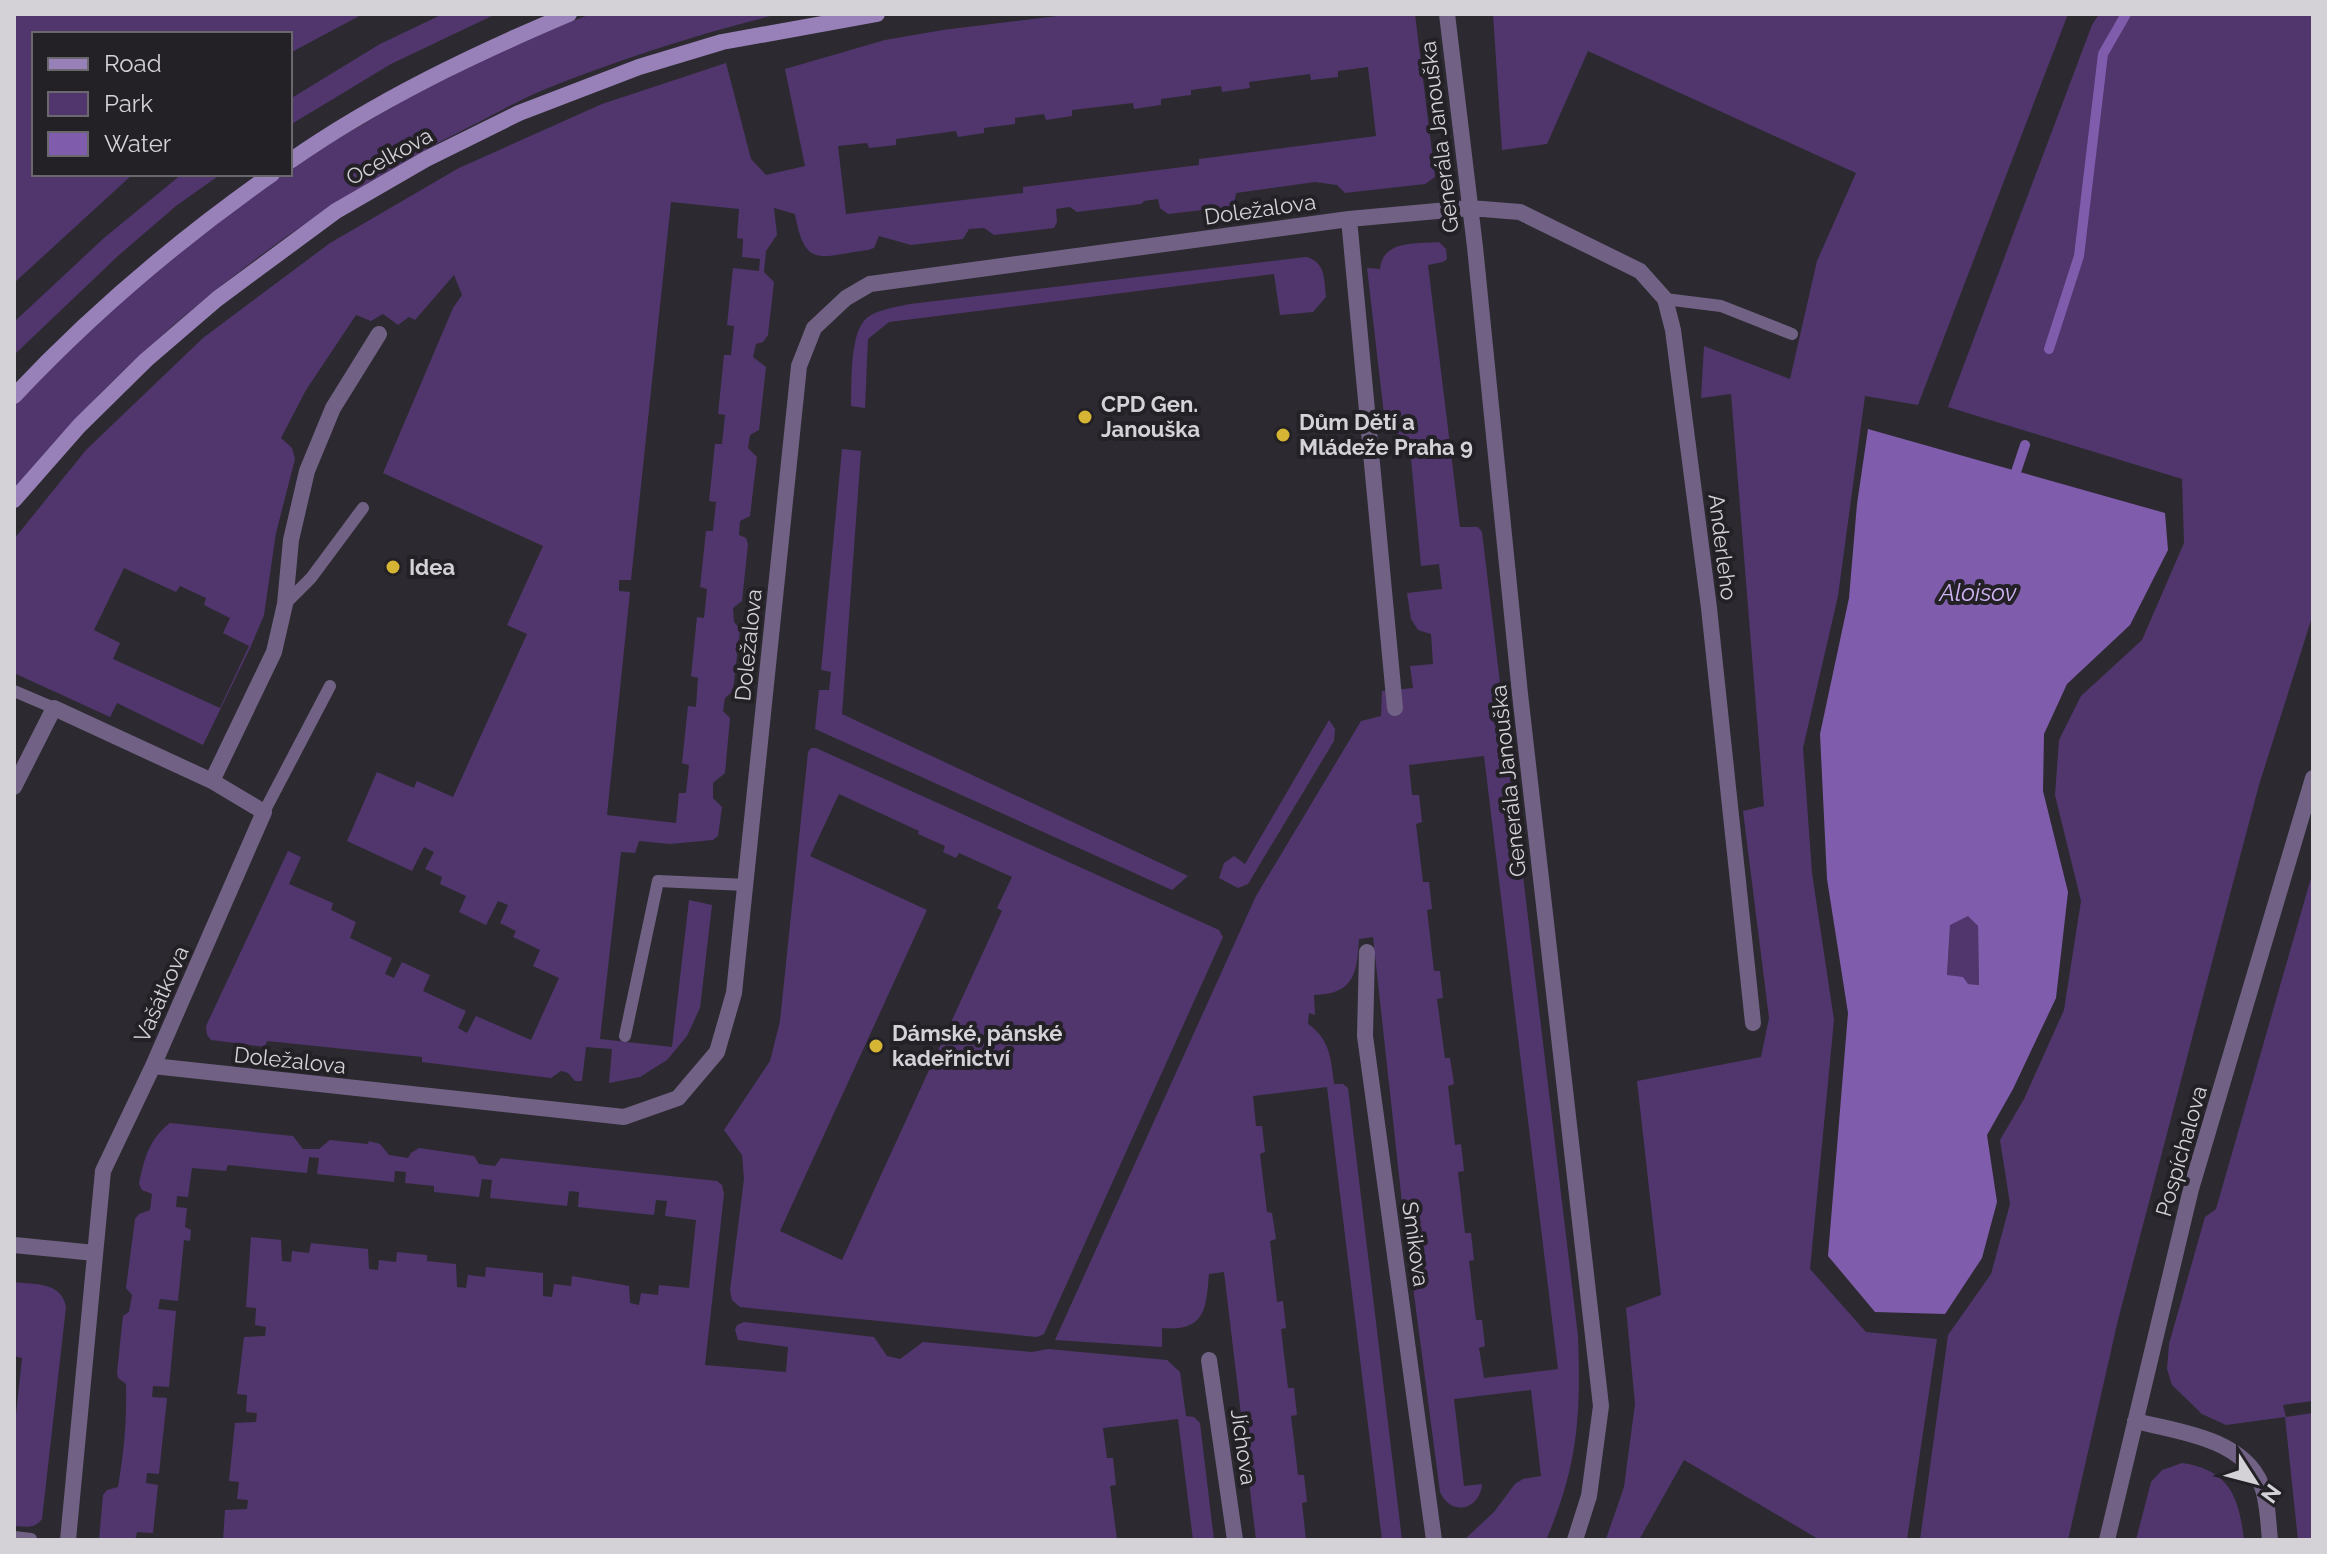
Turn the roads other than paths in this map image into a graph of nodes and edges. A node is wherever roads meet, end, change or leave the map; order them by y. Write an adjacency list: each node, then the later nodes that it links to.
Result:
1 (569, 14): 4 (street, Ocelkova)
2 (877, 14): 12 (street, Ocelkova)
3 (1447, 14): 6 (street, Generála Janouška)
4 (292, 160)
5 (269, 176): 11 (street)
6 (1470, 208): 7 (street, Doležalova); 8 (street); 37 (street, Generála Janouška)
7 (1349, 219): 18 (street); 23 (street, Doležalova)
8 (1665, 299): 10 (lane); 25 (street, Anderleho)
9 (379, 334): 14 (street)
10 (1792, 334)
11 (14, 396)
12 (14, 500)
13 (363, 508): 14 (lane)
14 (285, 604): 20 (street)
15 (330, 686): 22 (lane)
16 (14, 691): 17 (lane)
17 (54, 708): 20 (street); 21 (street)
18 (1395, 708)
19 (2313, 778): 31 (street, Pospíchalova)
20 (212, 781): 22 (street)
21 (14, 787)
22 (264, 812): 27 (street, Vašátkova)
23 (746, 885): 26 (lane); 27 (street, Doležalova)
24 (1367, 952): 36 (street, Smikova)
25 (1753, 1023)
26 (625, 1036)
27 (153, 1066): 29 (street, Vašátkova)
28 (14, 1245): 29 (street)
29 (95, 1253): 34 (street, Vašátkova)
30 (1209, 1360): 35 (street, Jíchova)
31 (2135, 1421): 38 (street, Pospíchalova); 39 (street)
32 (14, 1537): 33 (lane)
33 (31, 1539)
34 (68, 1540)
35 (1235, 1540)
36 (1434, 1540)
37 (1575, 1540)
38 (2107, 1540)
39 (2270, 1540)

